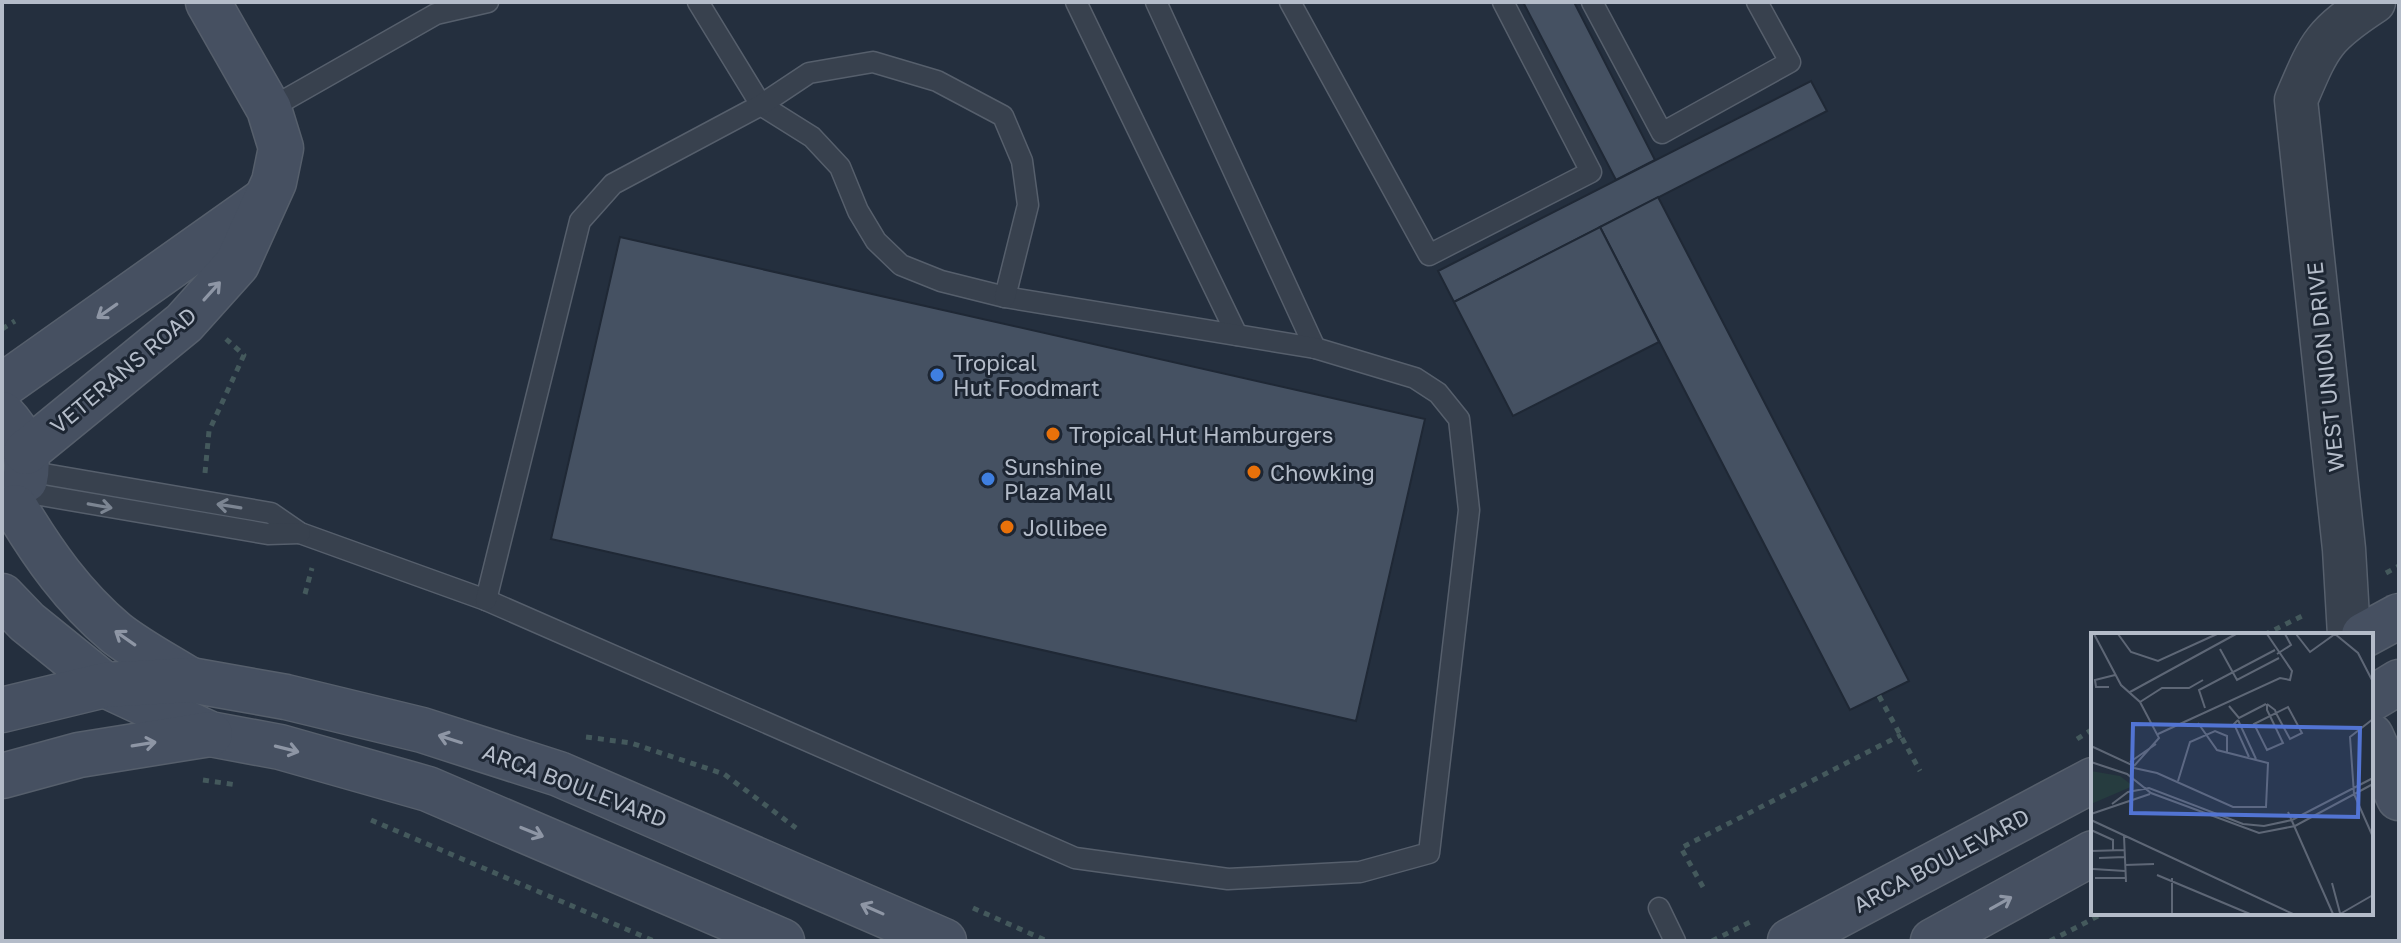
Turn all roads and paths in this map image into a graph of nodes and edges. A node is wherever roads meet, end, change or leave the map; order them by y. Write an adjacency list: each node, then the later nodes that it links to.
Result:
1 (208, 2): 13 (street, VETERANS ROAD)
2 (488, 2): 11 (lane)
3 (698, 2): 12 (lane)
4 (1076, 2): 16 (lane)
5 (1156, 2): 17 (lane)
6 (1290, 2): 7 (lane)
7 (1503, 2)
8 (1592, 2): 9 (lane)
9 (1757, 2)
10 (2374, 2): 26 (street, WEST UNION DRIVE)
11 (439, 8): 13 (lane)
12 (761, 105): 15 (lane); 15 (lane); 24 (lane)
13 (269, 109): 14 (street, VETERANS ROAD)
14 (262, 202): 18 (street, one-way to 18); 20 (street, VETERANS ROAD, one-way to 14)
15 (1005, 297): 16 (lane)
16 (1237, 335): 17 (lane)
17 (1315, 348): 24 (lane)
18 (2, 386)
19 (2, 414): 20 (street, ARCA BOULEVARD)
20 (18, 488): 24 (lane); 28 (street, ARCA BOULEVARD, one-way to 20)
21 (313, 565): 22 (path)
22 (305, 594)
23 (2, 596): 30 (street)
24 (486, 600)
25 (2399, 616): 27 (street)
26 (2349, 633)
27 (2368, 633)
28 (190, 680): 30 (street, ARCA BOULEVARD); 48 (street, ARCA BOULEVARD, one-way to 28)
29 (2399, 682): 32 (street)
30 (105, 685): 33 (street, ARCA BOULEVARD); 34 (street)
31 (1879, 696): 35 (path)
32 (2373, 698)
33 (2, 710)
34 (210, 734): 38 (street, one-way to 34); 47 (street, one-way to 47)
35 (1901, 735): 37 (path); 43 (path)
36 (2373, 740): 40 (street)
37 (1920, 771)
38 (2, 776)
39 (2091, 781): 50 (street, ARCA BOULEVARD)
40 (2399, 798)
41 (368, 818): 46 (path)
42 (2091, 854): 51 (street, one-way to 42)
43 (1703, 887)
44 (1659, 908): 49 (lane)
45 (2100, 915): 52 (path)
46 (654, 941)
47 (782, 941)
48 (944, 941)
49 (1675, 941)
50 (1790, 941)
51 (1933, 941)
52 (2050, 941)

